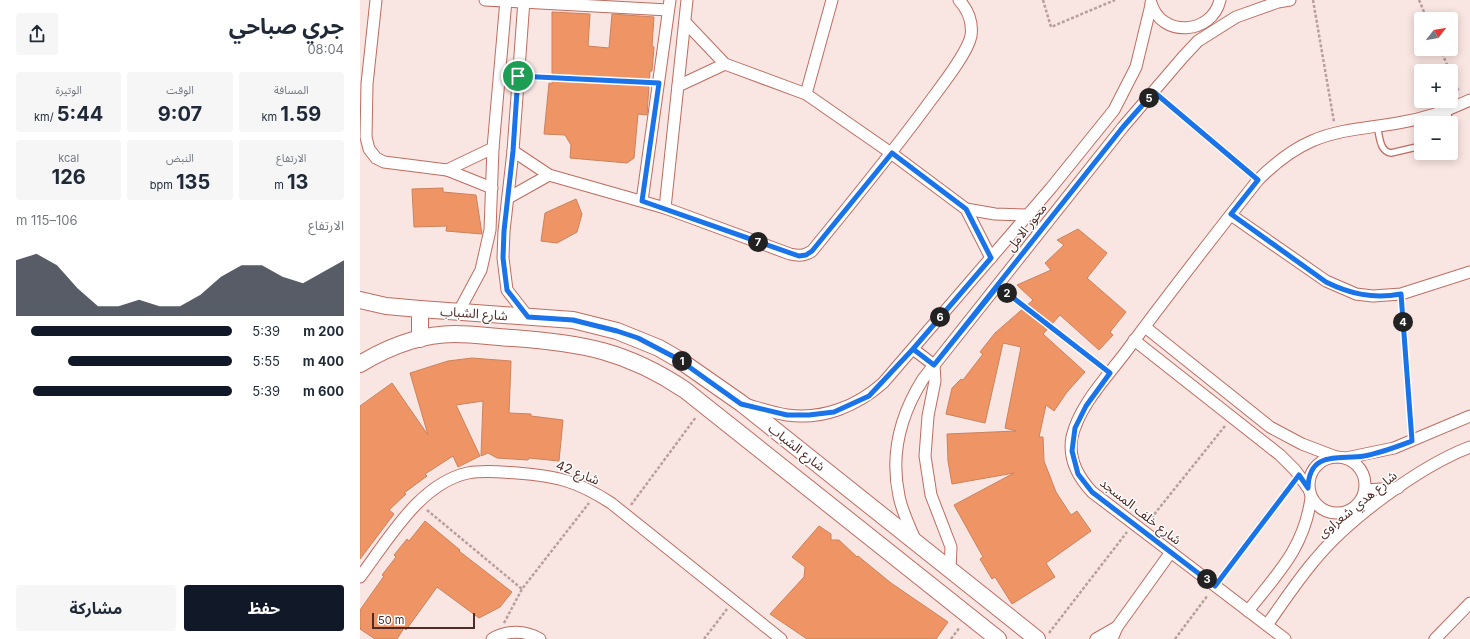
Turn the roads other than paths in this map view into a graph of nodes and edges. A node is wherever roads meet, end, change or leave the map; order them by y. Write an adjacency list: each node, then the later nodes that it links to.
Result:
1 (376, 0): 27 (street)
2 (485, 0): 3 (street)
3 (506, 0): 9 (street); 24 (street)
4 (687, 0): 14 (street)
5 (832, 0): 18 (street)
6 (959, 0): 26 (street)
7 (1220, 0): 13 (street)
8 (1290, 0): 12 (street, محور الامل)
9 (524, 1): 11 (street); 25 (street)
10 (1151, 2): 13 (street); 35 (street, محور الامل)
11 (669, 5): 31 (street)
12 (1236, 17): 13 (street); 15 (street, محور الامل)
13 (1210, 19): 15 (street)
14 (685, 22): 16 (street); 17 (street)
15 (1198, 41): 49 (street, محور الامل)
16 (725, 64): 17 (street); 18 (street)
17 (678, 86): 32 (street)
18 (806, 94): 26 (street)
19 (1467, 101): 20 (street, شارع خلف المسجد)
20 (1447, 110): 21 (lane); 22 (street, شارع خلف المسجد)
21 (1448, 116)
22 (1377, 126): 23 (lane); 34 (street, شارع خلف المسجد)
23 (1414, 147)
24 (493, 148): 27 (street); 29 (street)
25 (513, 151): 28 (street); 30 (street)
26 (892, 153): 32 (street); 33 (street)
27 (447, 170): 29 (street)
28 (549, 175): 30 (street); 31 (street)
29 (492, 188): 36 (street)
30 (508, 198): 37 (street)
31 (642, 201): 32 (street)
32 (665, 208)
33 (966, 209): 35 (street); 38 (street)
34 (1231, 214): 39 (street); 44 (street, شارع خلف المسجد)
35 (1027, 215): 38 (street, محور الامل)
36 (490, 230): 37 (street); 42 (street)
37 (504, 231): 43 (street)
38 (991, 258): 47 (street, محور الامل)
39 (1470, 272)
40 (360, 300): 41 (street, شارع الشباب)
41 (420, 309): 42 (street, شارع الشباب); 45 (street)
42 (459, 311): 43 (street, شارع الشباب)
43 (528, 317): 50 (street, شارع الشباب)
44 (1145, 327): 46 (street, شارع خلف المسجد); 54 (street)
45 (420, 339): 48 (street, شارع الشباب); 52 (street, شارع الشباب)
46 (1134, 340): 57 (street); 61 (street, شارع خلف المسجد)
47 (913, 349): 49 (street); 50 (street, محور الامل)
48 (360, 364)
49 (934, 365): 60 (street, محور الامل); 62 (street)
50 (741, 404): 52 (street); 60 (street, شارع الشباب)
51 (1470, 416): 54 (street, شارع هدي شعراوى)
52 (726, 423): 64 (street, شارع الشباب)
53 (1470, 447): 55 (street, شارع هدي شعراوى)
54 (1341, 457): 56 (street); 57 (street)
55 (1398, 488): 56 (street); 59 (street, شارع هدي شعراوى)
56 (1365, 490): 58 (street)
57 (1310, 493): 58 (street); 66 (street, شارع هدي شعراوى)
58 (1352, 510): 59 (street)
59 (1348, 526): 67 (street, شارع هدي شعراوى)
60 (916, 542): 62 (street, شارع الشباب)
61 (1171, 552): 66 (street, شارع خلف المسجد); 68 (street)
62 (950, 570): 64 (street); 73 (street, شارع الشباب)
63 (360, 577): 71 (street, شارع 42)
64 (936, 589): 72 (street, شارع الشباب)
65 (1470, 603): 77 (street)
66 (1248, 611): 67 (street, شارع خلف المسجد)
67 (1267, 625): 76 (street, شارع خلف المسجد)
68 (1117, 627): 74 (street); 75 (street)
69 (495, 637): 70 (street)
70 (540, 639)
71 (781, 639)
72 (998, 639)
73 (1037, 639)
74 (1096, 639)
75 (1112, 639)
76 (1285, 639)
77 (1435, 639)

